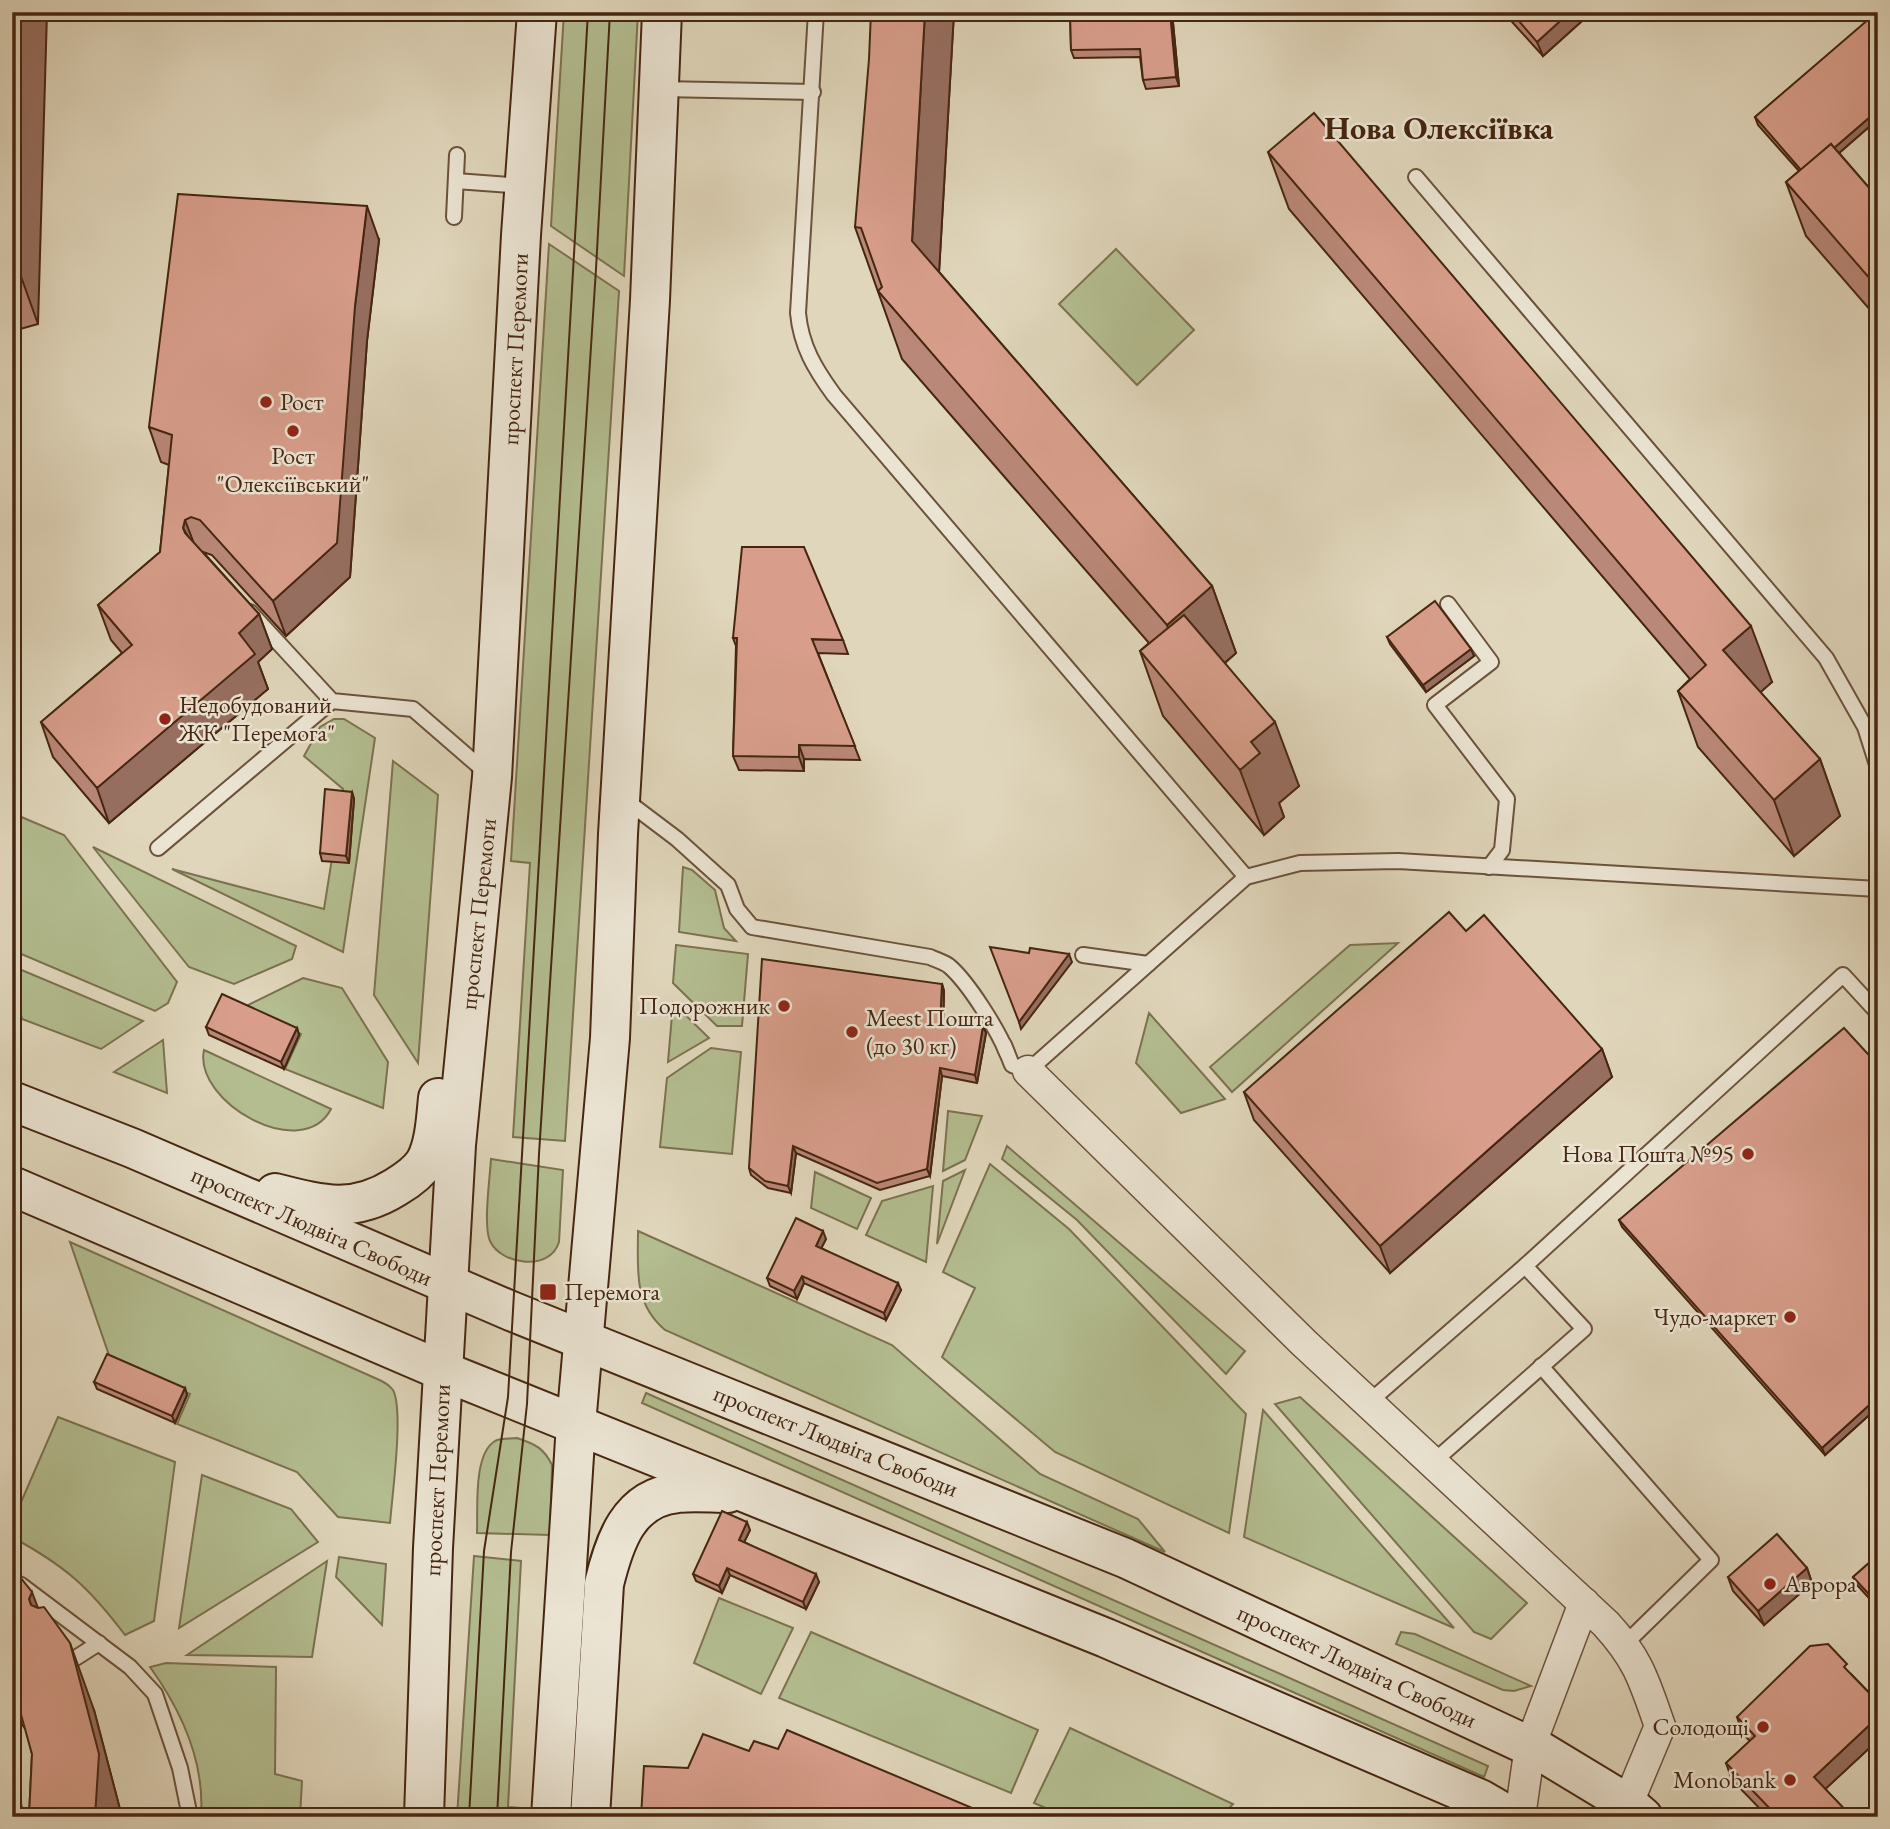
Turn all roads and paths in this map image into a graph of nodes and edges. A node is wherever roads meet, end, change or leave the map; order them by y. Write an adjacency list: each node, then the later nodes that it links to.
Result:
1 (537, 12): 9 (main road, проспект Перемоги)
2 (662, 12): 4 (main road)
3 (816, 12): 5 (lane)
4 (658, 89): 5 (lane); 16 (main road)
5 (813, 92): 19 (lane)
6 (457, 155): 8 (lane)
7 (1416, 177): 14 (lane)
8 (456, 181): 9 (lane); 10 (lane)
9 (526, 186): 15 (main road, проспект Перемоги)
10 (454, 217)
11 (241, 601): 13 (lane)
12 (1448, 604): 18 (lane)
13 (332, 701): 15 (lane); 17 (lane)
14 (1878, 768)
15 (492, 777): 26 (main road); 29 (main road, проспект Перемоги)
16 (621, 796): 24 (lane); 30 (main road)
17 (158, 848)
18 (1489, 867): 19 (lane); 20 (lane)
19 (1246, 877): 22 (lane)
20 (1878, 889)
21 (1083, 955): 22 (lane)
22 (1148, 964): 24 (lane)
23 (1878, 1013): 28 (lane)
24 (1028, 1071): 33 (street)
25 (12, 1101): 26 (main road, проспект Людвіга Свободи)
26 (187, 1172): 29 (main road, проспект Людвіга Свободи)
27 (12, 1186): 32 (main road)
28 (1525, 1266): 31 (lane); 33 (lane)
29 (449, 1286): 30 (main road, проспект Людвіга Свободи); 32 (main road, проспект Перемоги)
30 (583, 1339): 34 (main road); 42 (main road, проспект Людвіга Свободи)
31 (1541, 1366): 35 (lane); 40 (lane)
32 (443, 1371): 34 (main road); 47 (main road, проспект Перемоги)
33 (1368, 1403): 35 (street)
34 (576, 1423): 36 (main road); 48 (main road)
35 (1433, 1463): 38 (street)
36 (748, 1493): 49 (main road); 50 (main road)
37 (12, 1581): 39 (lane)
38 (1584, 1603): 40 (street); 42 (street)
39 (99, 1643): 41 (lane); 46 (lane)
40 (1625, 1644): 44 (street)
41 (63, 1667)
42 (1530, 1746): 44 (main road, проспект Людвіга Свободи); 51 (street)
43 (12, 1800): 45 (lane)
44 (1631, 1813)
45 (16, 1817)
46 (190, 1817)
47 (424, 1817)
48 (551, 1817)
49 (590, 1817)
50 (1511, 1817)
51 (1520, 1817)

